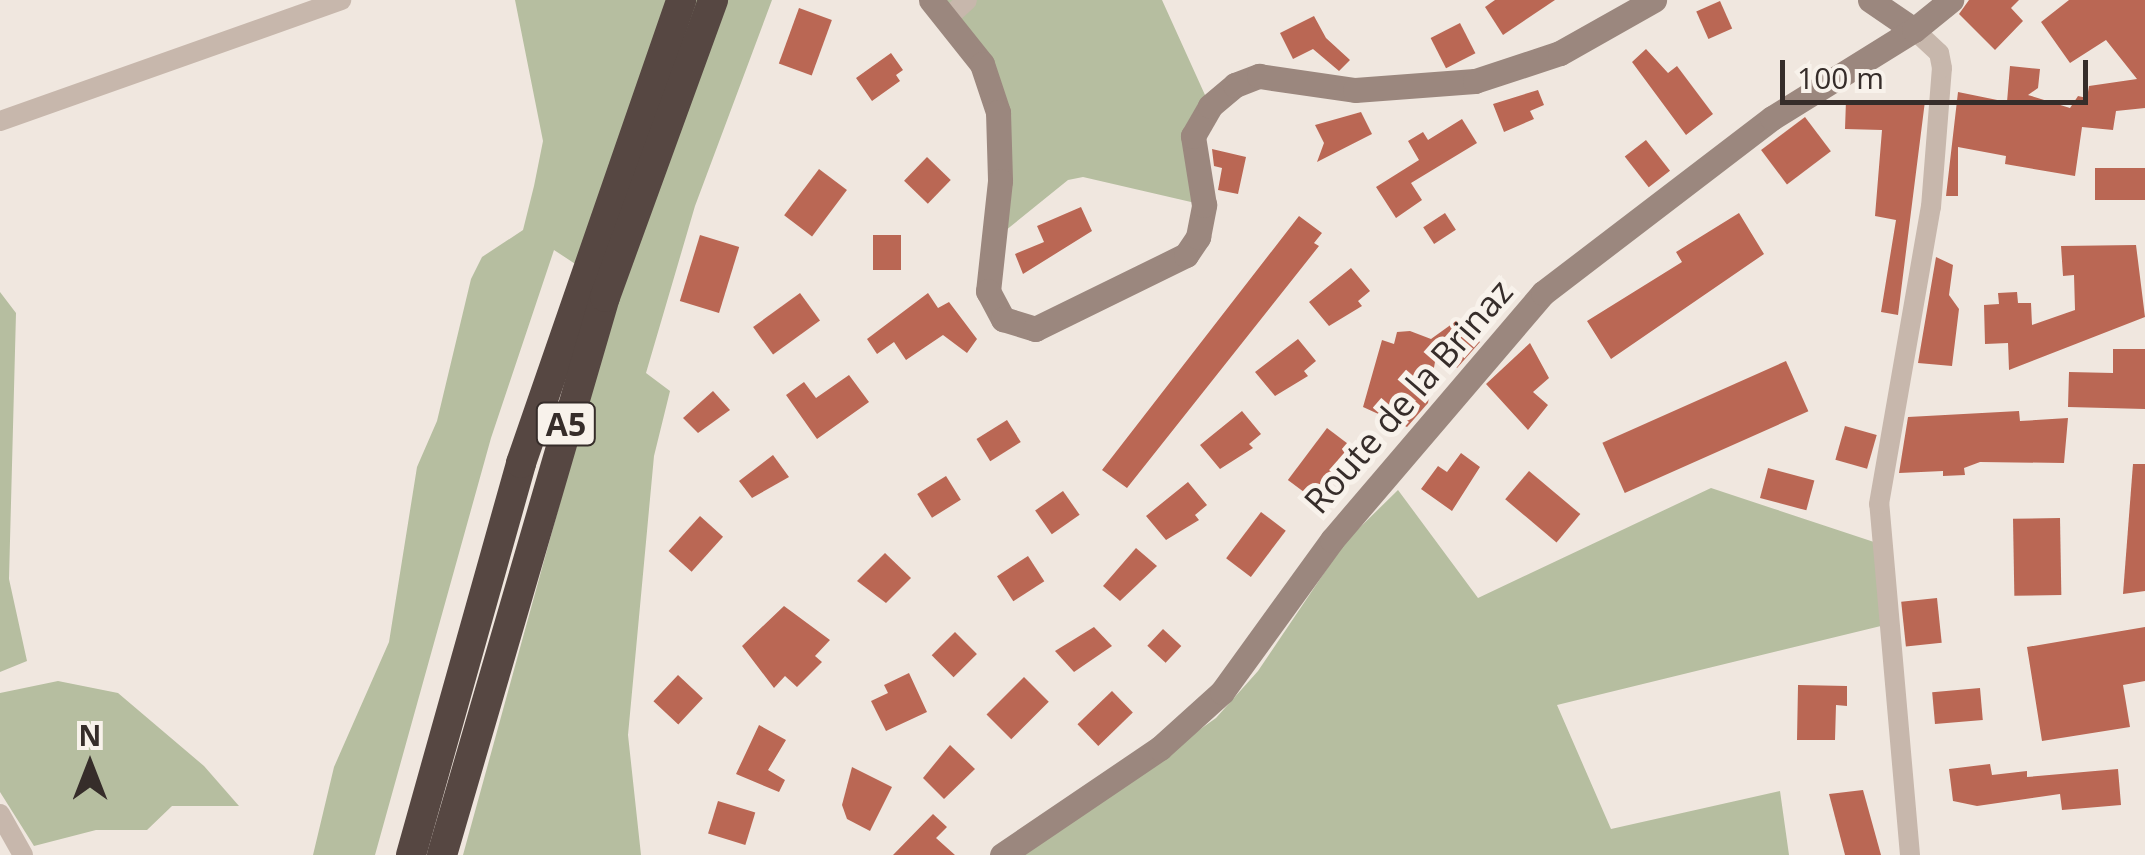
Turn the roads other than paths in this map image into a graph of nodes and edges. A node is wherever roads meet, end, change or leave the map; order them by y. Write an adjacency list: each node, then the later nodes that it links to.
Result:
1 (341, 0): 9 (street)
2 (681, 0): 12 (highway, A5)
3 (713, 0): 13 (highway, A5)
4 (1654, 0): 7 (street)
5 (1870, 0): 8 (street)
6 (1951, 0): 8 (street, Route de la Brinaz)
7 (949, 5)
8 (1914, 30): 14 (street, Route de la Brinaz); 15 (street)
9 (0, 120)
10 (0, 814): 11 (street)
11 (24, 855)
12 (411, 855)
13 (442, 855)
14 (1002, 855)
15 (1910, 855)

